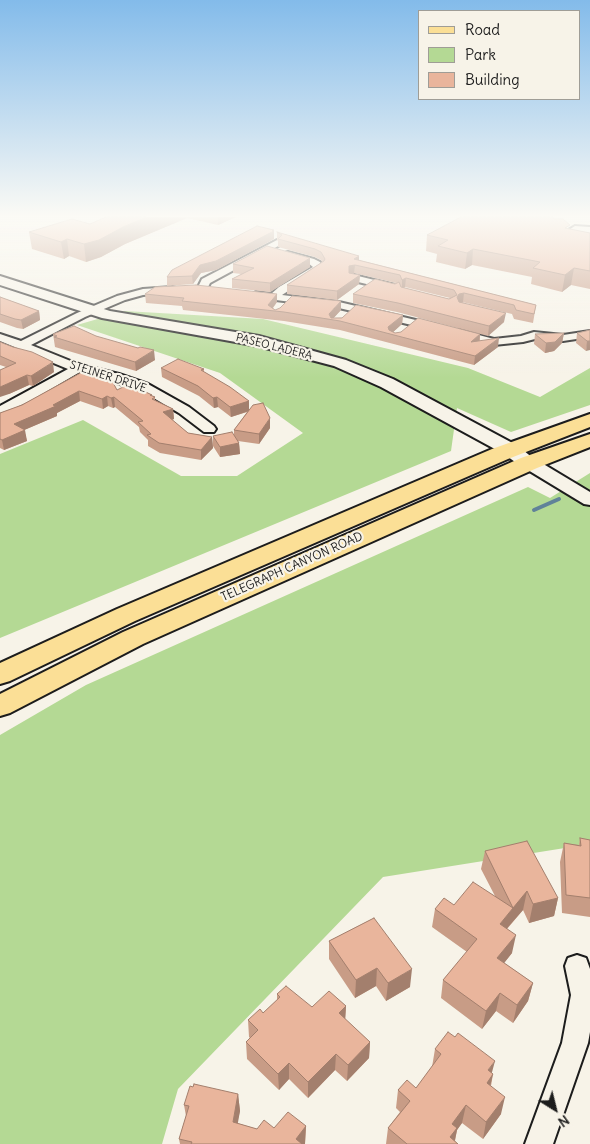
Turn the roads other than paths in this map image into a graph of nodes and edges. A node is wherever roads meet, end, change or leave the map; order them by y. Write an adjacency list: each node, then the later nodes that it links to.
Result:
1 (225, 270): 8 (street)
2 (314, 270): 11 (street)
3 (354, 278): 5 (street)
4 (0, 280): 17 (main road, PASEO LADERA)
5 (373, 282): 7 (street); 13 (street)
6 (0, 288): 17 (main road, PASEO LADERA)
7 (396, 288)
8 (202, 289): 9 (street); 17 (street)
9 (217, 291)
10 (244, 294): 11 (street)
11 (274, 297): 12 (street)
12 (289, 299): 13 (street); 16 (street)
13 (339, 305): 14 (street)
14 (353, 308): 18 (street); 19 (street)
15 (412, 308): 18 (street)
16 (279, 309)
17 (86, 312): 28 (street); 35 (main road, PASEO LADERA)
18 (397, 318): 20 (street)
19 (342, 319)
20 (414, 322): 22 (street); 23 (street)
21 (470, 322): 22 (street)
22 (449, 331): 27 (street)
23 (401, 332)
24 (534, 334): 25 (street); 27 (street)
25 (590, 334)
26 (0, 338): 28 (street, STEINER DRIVE)
27 (475, 338): 29 (street)
28 (21, 346): 30 (street, STEINER DRIVE)
29 (461, 349)
30 (79, 368): 31 (street); 33 (street, STEINER DRIVE)
31 (0, 411)
32 (590, 420): 35 (main road, TELEGRAPH CANYON ROAD)
33 (209, 428)
34 (590, 440): 35 (main road, TELEGRAPH CANYON ROAD)
35 (513, 456): 36 (street, PASEO LADERA); 37 (main road, TELEGRAPH CANYON ROAD); 38 (main road, TELEGRAPH CANYON ROAD)
36 (590, 500)
37 (0, 674)
38 (0, 706)
39 (577, 966): 40 (street)
40 (539, 1144)

